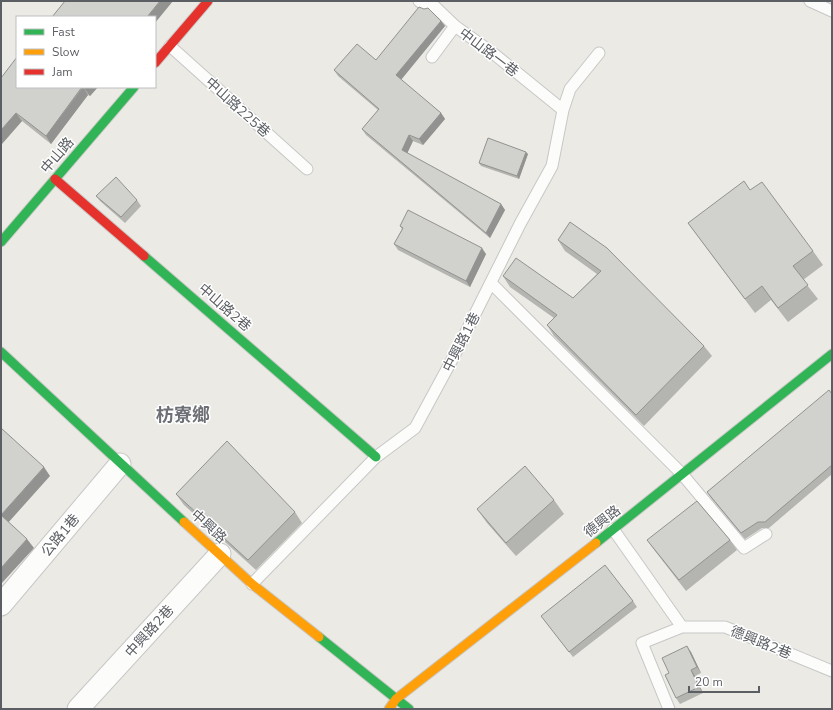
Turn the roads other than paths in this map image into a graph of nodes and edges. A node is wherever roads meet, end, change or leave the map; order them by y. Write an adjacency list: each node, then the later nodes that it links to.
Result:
1 (208, 1): 6 (street)
2 (419, 1): 5 (lane, 中山路一巷)
3 (810, 1): 4 (lane)
4 (832, 11)
5 (455, 26): 8 (lane); 11 (lane, 中山路一巷)
6 (170, 46): 9 (street); 12 (lane, 中山路225巷)
7 (599, 53): 11 (lane, 中興路1巷)
8 (432, 57)
9 (156, 61)
10 (133, 88): 13 (street, 中山路)
11 (564, 110): 15 (lane, 中興路1巷)
12 (307, 169)
13 (55, 179): 14 (street, 中山路); 18 (street, 中山路2巷)
14 (1, 242)
15 (491, 283): 18 (lane, 中興路1巷); 20 (lane)
16 (1, 352): 19 (street, 中興路)
17 (832, 354): 20 (street, 德興路)
18 (376, 456): 24 (lane, 中興路1巷)
19 (120, 464): 23 (street, 中興路); 25 (street, 公路1巷)
20 (682, 474): 21 (street, 德興路); 22 (lane)
21 (613, 530): 26 (lane); 28 (street, 德興路)
22 (766, 534)
23 (220, 554): 24 (street, 中興路); 29 (street, 中興路2巷)
24 (252, 584): 28 (street, 中興路)
25 (1, 605)
26 (682, 627): 27 (lane, 德興路2巷); 32 (lane, 德興路2巷)
27 (832, 671)
28 (396, 699): 30 (street, 德興路); 31 (street, 中興路)
29 (78, 709)
30 (389, 709)
31 (409, 709)
32 (669, 709)

